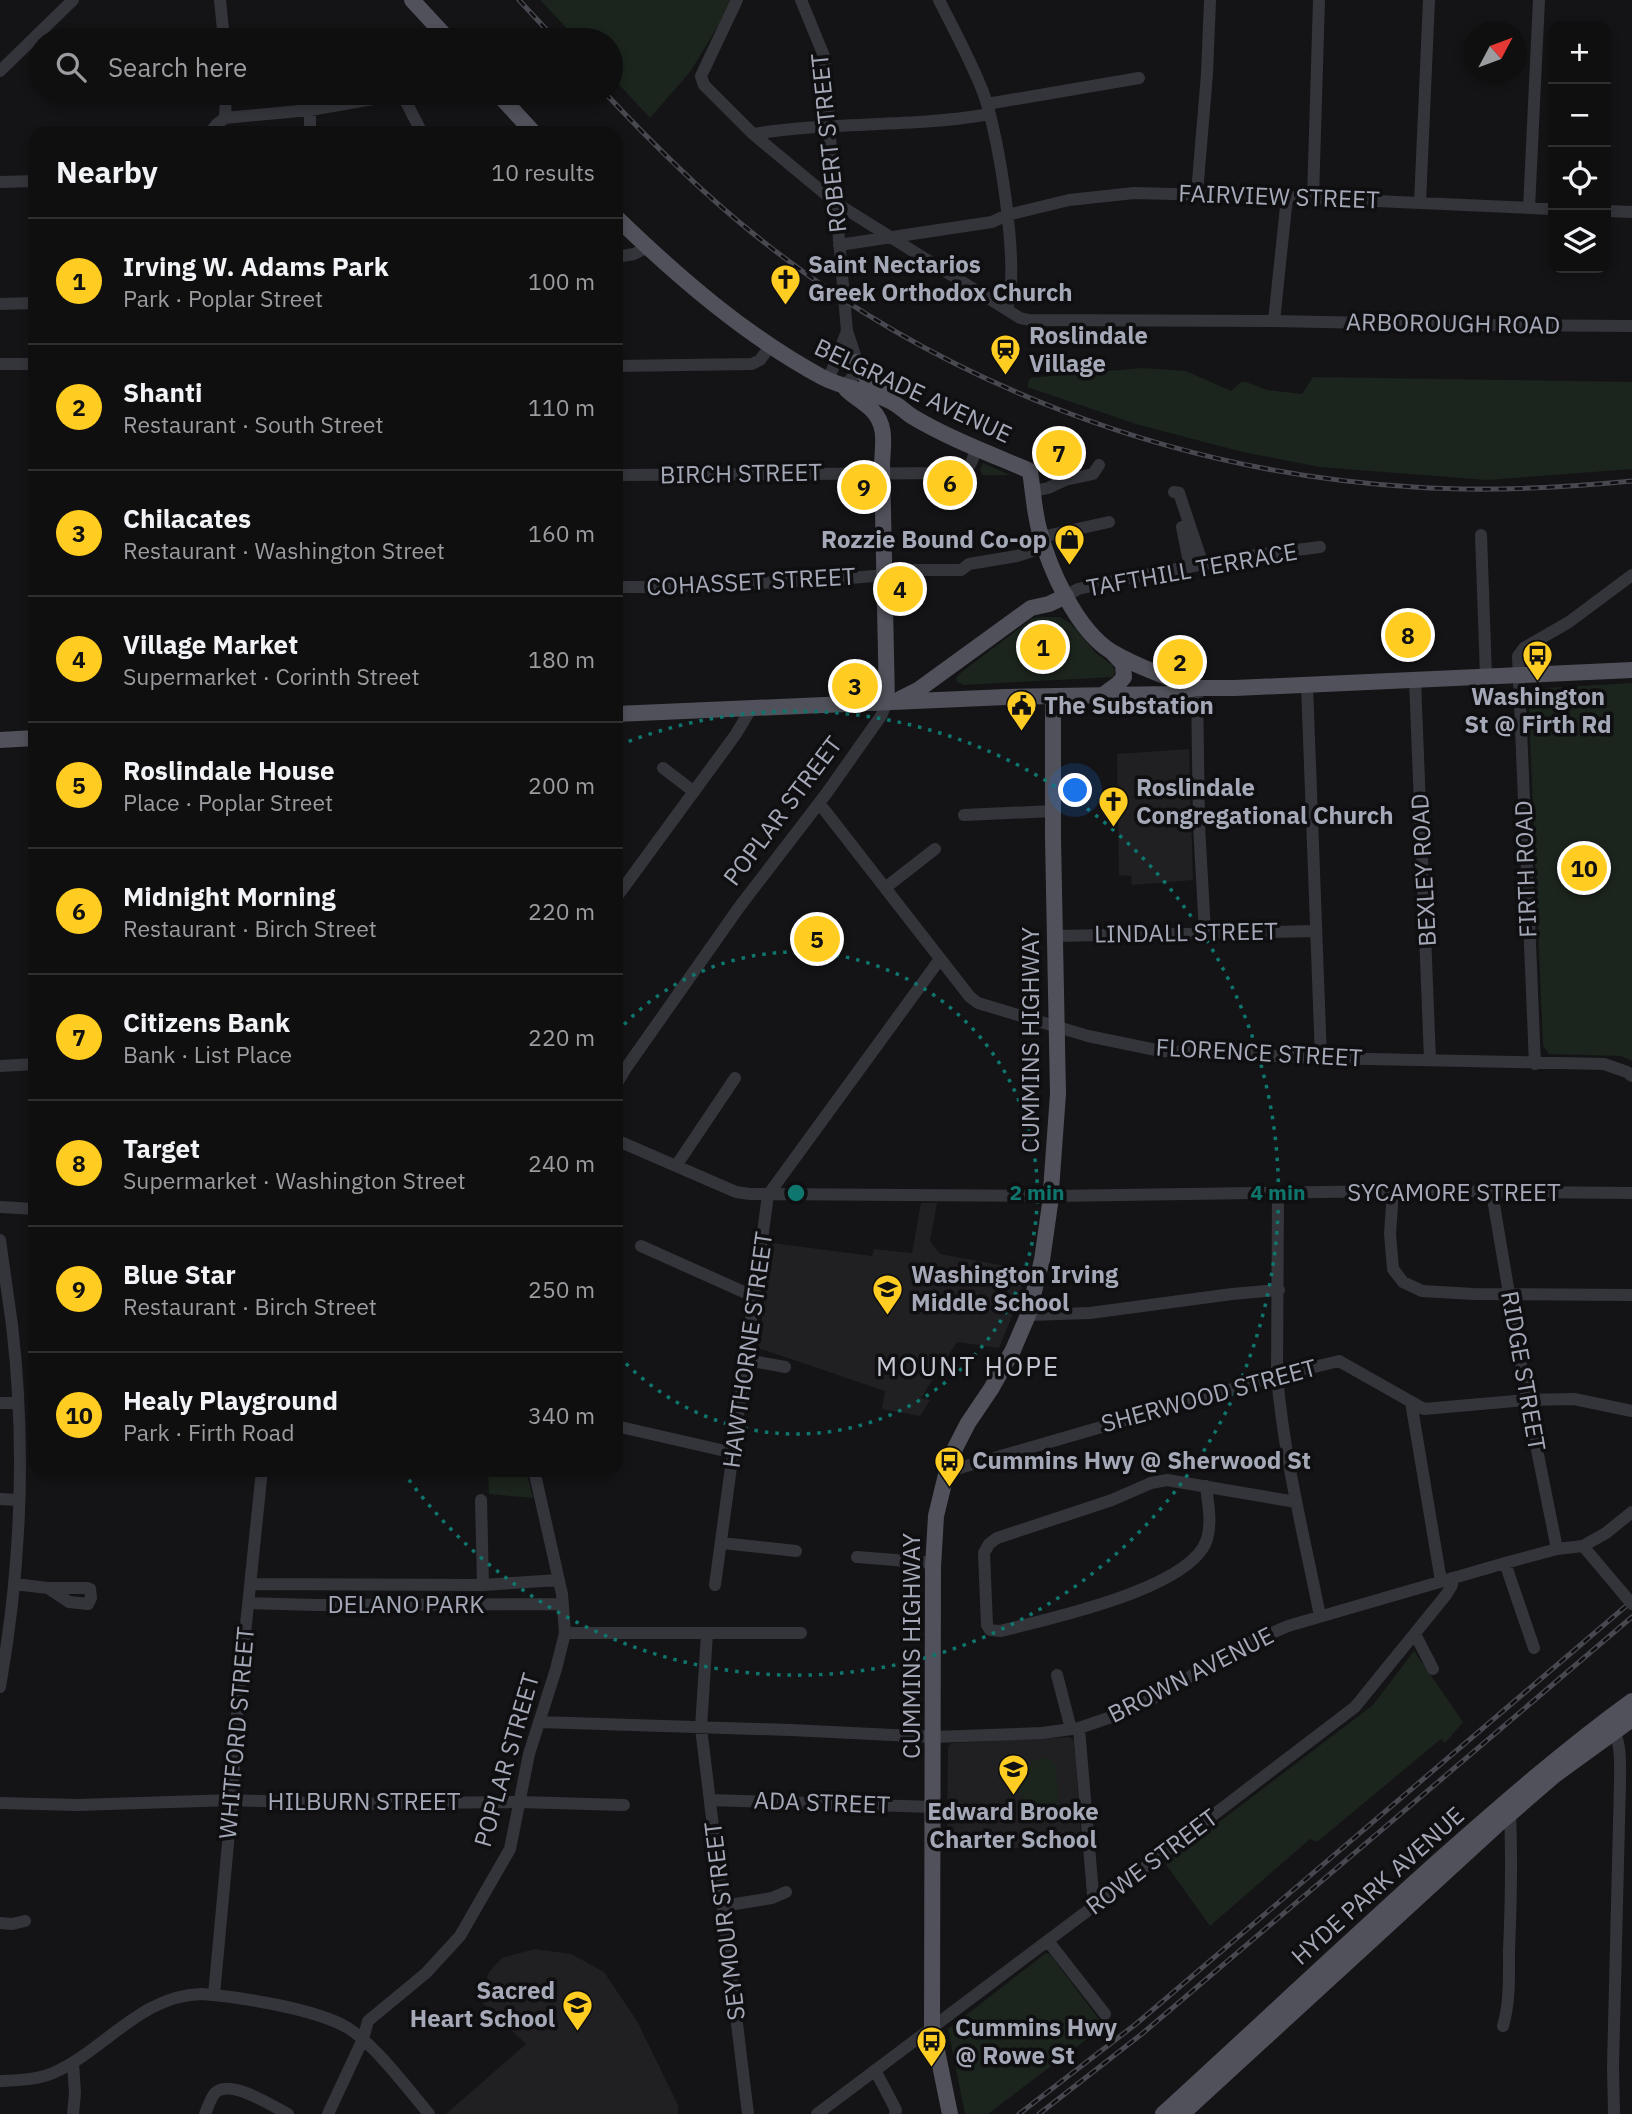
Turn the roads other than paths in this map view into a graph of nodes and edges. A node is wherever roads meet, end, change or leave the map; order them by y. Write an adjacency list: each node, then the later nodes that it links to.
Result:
1 (73, 0): 11 (street)
2 (220, 0): 12 (street)
3 (412, 0): 13 (main road)
4 (737, 0): 29 (street, ARBOROUGH ROAD)
5 (801, 0): 28 (street, ROBERT STREET)
6 (939, 0): 21 (street)
7 (1210, 0): 32 (street)
8 (1319, 0): 34 (street)
9 (1429, 0): 36 (street)
10 (1539, 0): 37 (street)
11 (44, 28)
12 (224, 28)
13 (438, 28)
14 (28, 44): 15 (street)
15 (0, 71)
16 (1139, 78): 21 (street)
17 (226, 105): 23 (street)
18 (337, 105): 22 (street)
19 (409, 105): 26 (street)
20 (509, 105): 27 (main road)
21 (988, 109): 28 (street); 41 (street)
22 (310, 110): 23 (street); 25 (street)
23 (225, 118): 24 (street)
24 (215, 126)
25 (310, 126)
26 (419, 126)
27 (528, 126)
28 (829, 126): 29 (street); 35 (street, ROBERT STREET)
29 (753, 134): 35 (street, ARBOROUGH ROAD)
30 (28, 181): 31 (street)
31 (0, 182)
32 (1198, 193): 33 (street, FAIRVIEW STREET); 41 (street, FAIRVIEW STREET)
33 (1287, 197): 34 (street, FAIRVIEW STREET); 50 (street)
34 (1313, 198): 36 (street, FAIRVIEW STREET)
35 (836, 203): 43 (street, ARBOROUGH ROAD); 44 (street, ROBERT STREET)
36 (1420, 203): 37 (street, FAIRVIEW STREET)
37 (1529, 208): 38 (street, FAIRVIEW STREET)
38 (1548, 209)
39 (1611, 211): 40 (street)
40 (1632, 212)
41 (1007, 215): 43 (street, FAIRVIEW STREET); 49 (street)
42 (623, 224): 45 (main road, BELGRADE AVENUE)
43 (891, 238): 44 (street, FAIRVIEW STREET); 49 (street, ARBOROUGH ROAD)
44 (839, 245): 52 (street, ROBERT STREET)
45 (648, 247): 46 (street); 53 (main road, BELGRADE AVENUE)
46 (623, 256)
47 (0, 303): 48 (street)
48 (28, 303)
49 (1007, 309): 50 (street, ARBOROUGH ROAD)
50 (1274, 321): 51 (street, ARBOROUGH ROAD)
51 (1632, 326)
52 (847, 331): 54 (street, ROBERT STREET); 58 (street, ROBERT STREET)
53 (771, 345): 57 (street); 58 (main road, BELGRADE AVENUE)
54 (857, 362): 59 (street); 60 (main road)
55 (0, 364): 56 (street)
56 (28, 364)
57 (623, 366)
58 (828, 381): 59 (main road, BELGRADE AVENUE)
59 (844, 387): 60 (main road, BELGRADE AVENUE); 62 (main road)
60 (891, 401): 61 (main road, BELGRADE AVENUE)
61 (913, 417): 62 (main road); 63 (main road, BELGRADE AVENUE)
62 (883, 429): 65 (main road)
63 (976, 447): 65 (street, BIRCH STREET); 67 (main road, BELGRADE AVENUE)
64 (1099, 465): 67 (street)
65 (882, 473): 66 (street, BIRCH STREET); 73 (main road)
66 (623, 475)
67 (1034, 491): 70 (main road)
68 (1109, 522): 70 (street, COHASSET STREET)
69 (1481, 535): 81 (street)
70 (1043, 542): 73 (street, COHASSET STREET); 76 (main road)
71 (1320, 547): 72 (street, TAFTHILL TERRACE)
72 (1197, 566): 72 (street); 76 (street, TAFTHILL TERRACE)
73 (886, 575): 75 (street, COHASSET STREET); 88 (main road)
74 (1632, 575): 80 (street)
75 (623, 587)
76 (1066, 596): 77 (main road); 78 (main road)
77 (1111, 652): 84 (main road); 85 (main road)
78 (958, 661): 87 (main road); 88 (main road)
79 (1632, 670): 80 (main road)
80 (1518, 675): 81 (main road); 109 (street, FIRTH ROAD)
81 (1486, 676): 82 (main road)
82 (1415, 680): 83 (main road); 107 (street, BEXLEY ROAD)
83 (1307, 684): 84 (main road); 101 (street)
84 (1197, 688): 85 (main road); 102 (street)
85 (1103, 695): 86 (main road)
86 (1053, 696): 87 (main road); 96 (main road, CUMMINS HIGHWAY)
87 (969, 699): 88 (main road)
88 (887, 702): 89 (main road); 95 (street, POPLAR STREET)
89 (752, 707): 90 (main road); 94 (street)
90 (623, 714)
91 (28, 738): 92 (main road)
92 (0, 740)
93 (663, 768): 94 (street)
94 (693, 791): 99 (street)
95 (819, 803): 100 (street, FLORENCE STREET); 111 (street, POPLAR STREET)
96 (1054, 810): 97 (street); 103 (main road, CUMMINS HIGHWAY)
97 (964, 815)
98 (935, 849): 100 (street)
99 (623, 888)
100 (885, 888): 104 (street, FLORENCE STREET)
101 (1316, 931): 102 (street, LINDALL STREET); 106 (street)
102 (1205, 932): 103 (street, LINDALL STREET)
103 (1055, 936): 105 (main road, CUMMINS HIGHWAY)
104 (940, 959): 105 (street, FLORENCE STREET); 120 (street, HAWTHORNE STREET)
105 (1058, 1026): 106 (street, FLORENCE STREET); 121 (main road, CUMMINS HIGHWAY)
106 (1321, 1058): 107 (street, FLORENCE STREET)
107 (1430, 1060): 109 (street, FLORENCE STREET)
108 (28, 1064): 110 (street)
109 (1535, 1064): 112 (street, FLORENCE STREET)
110 (0, 1066)
111 (623, 1073)
112 (1632, 1076)
113 (735, 1078): 115 (street)
114 (623, 1143): 115 (street, SYCAMORE STREET)
115 (676, 1167): 120 (street, SYCAMORE STREET)
116 (1393, 1191): 117 (street, SYCAMORE STREET); 119 (street, SYCAMORE STREET); 127 (street)
117 (1492, 1193): 118 (street, SYCAMORE STREET); 127 (street, RIDGE STREET)
118 (1632, 1193)
119 (1278, 1194): 121 (street, SYCAMORE STREET); 126 (street)
120 (768, 1195): 121 (street, SYCAMORE STREET); 129 (street, HAWTHORNE STREET)
121 (1051, 1196): 130 (main road, CUMMINS HIGHWAY)
122 (0, 1208): 123 (street)
123 (28, 1209)
124 (0, 1240): 137 (street)
125 (641, 1246): 129 (street)
126 (1279, 1290): 130 (street); 133 (street)
127 (1508, 1293): 128 (street); 134 (street, RIDGE STREET)
128 (1632, 1295)
129 (755, 1297): 131 (street, HAWTHORNE STREET)
130 (1028, 1315): 141 (main road, CUMMINS HIGHWAY)
131 (747, 1360): 132 (street); 140 (street, HAWTHORNE STREET)
132 (785, 1367)
133 (1277, 1376): 135 (street, SHERWOOD STREET); 141 (street, SHERWOOD STREET); 148 (street)
134 (1527, 1400): 135 (street, SHERWOOD STREET); 138 (street, SHERWOOD STREET); 152 (street, RIDGE STREET)
135 (1410, 1402): 157 (street)
136 (0, 1403): 137 (street)
137 (18, 1403): 146 (street)
138 (1632, 1411)
139 (623, 1428): 140 (street)
140 (734, 1453): 150 (street, HAWTHORNE STREET)
141 (946, 1472): 155 (main road, CUMMINS HIGHWAY)
142 (261, 1477): 159 (street, WHITFORD STREET)
143 (536, 1477): 158 (street, POPLAR STREET)
144 (1206, 1486): 144 (street); 148 (street)
145 (0, 1499): 146 (street)
146 (19, 1500): 163 (street)
147 (481, 1500): 160 (street)
148 (1296, 1502): 167 (street)
149 (1632, 1512): 151 (street)
150 (722, 1543): 153 (street); 161 (street, HAWTHORNE STREET)
151 (1583, 1545): 152 (street, BROWN AVENUE); 166 (street, bridge)
152 (1557, 1549): 156 (street, BROWN AVENUE)
153 (796, 1551)
154 (857, 1557): 155 (street)
155 (933, 1563): 182 (main road, CUMMINS HIGHWAY)
156 (1505, 1563): 157 (street, BROWN AVENUE); 172 (street)
157 (1446, 1579): 167 (street, BROWN AVENUE); 171 (street, ROWE STREET)
158 (559, 1580): 160 (street, DELANO PARK); 165 (street, POPLAR STREET)
159 (251, 1584): 160 (street, DELANO PARK); 164 (street, WHITFORD STREET)
160 (483, 1585)
161 (715, 1585)
162 (48, 1588): 163 (street)
163 (9, 1593): 175 (street)
164 (249, 1603): 165 (street, DELANO PARK); 183 (street, WHITFORD STREET)
165 (563, 1604): 168 (street, POPLAR STREET)
166 (1632, 1604)
167 (1320, 1616): 181 (street, BROWN AVENUE)
168 (565, 1633): 169 (street); 178 (street, POPLAR STREET)
169 (707, 1633): 170 (street); 180 (street, SEYMOUR STREET)
170 (801, 1633)
171 (1415, 1634): 173 (street); 193 (street, ROWE STREET)
172 (1534, 1648)
173 (1433, 1669)
174 (1057, 1675): 181 (street)
175 (0, 1687)
176 (1632, 1701): 179 (main road, HYDE PARK AVENUE)
177 (1632, 1719): 179 (main road, HYDE PARK AVENUE)
178 (539, 1722): 180 (street, BROWN AVENUE); 185 (street, POPLAR STREET)
179 (1611, 1726): 189 (main road, HYDE PARK AVENUE); 190 (street)
180 (701, 1728): 182 (street, BROWN AVENUE); 184 (street, SEYMOUR STREET)
181 (1075, 1728): 182 (street, BROWN AVENUE); 193 (street)
182 (933, 1737): 188 (main road, CUMMINS HIGHWAY)
183 (232, 1800): 185 (street, HILBURN STREET); 186 (street, HILBURN STREET); 197 (street, WHITFORD STREET)
184 (711, 1800): 188 (street, ADA STREET); 192 (street, SEYMOUR STREET)
185 (518, 1802): 187 (street, HILBURN STREET); 201 (street, POPLAR STREET)
186 (0, 1803)
187 (624, 1805)
188 (934, 1807): 199 (main road, CUMMINS HIGHWAY)
189 (1506, 1810): 200 (street); 214 (main road, HYDE PARK AVENUE); 215 (main road, HYDE PARK AVENUE)
190 (1628, 1836): 216 (street)
191 (786, 1892): 192 (street)
192 (723, 1906): 210 (street, SEYMOUR STREET)
193 (1094, 1906): 196 (street, ROWE STREET)
194 (25, 1921): 195 (street)
195 (0, 1923)
196 (1048, 1941): 198 (street); 199 (street, ROWE STREET)
197 (214, 1995): 201 (street); 202 (street)
198 (1105, 2014)
199 (932, 2026): 203 (street, ROWE STREET); 213 (main road, CUMMINS HIGHWAY)
200 (1503, 2026)
201 (363, 2039): 208 (street, POPLAR STREET); 209 (street)
202 (73, 2063): 204 (street); 205 (street)
203 (875, 2070): 211 (street, ROWE STREET); 212 (street)
204 (0, 2081)
205 (73, 2114)
206 (205, 2114): 207 (street)
207 (288, 2114)
208 (328, 2114)
209 (429, 2114)
210 (748, 2114)
211 (817, 2114)
212 (895, 2114)
213 (950, 2114)
214 (1163, 2114)
215 (1182, 2114)
216 (1614, 2114)

